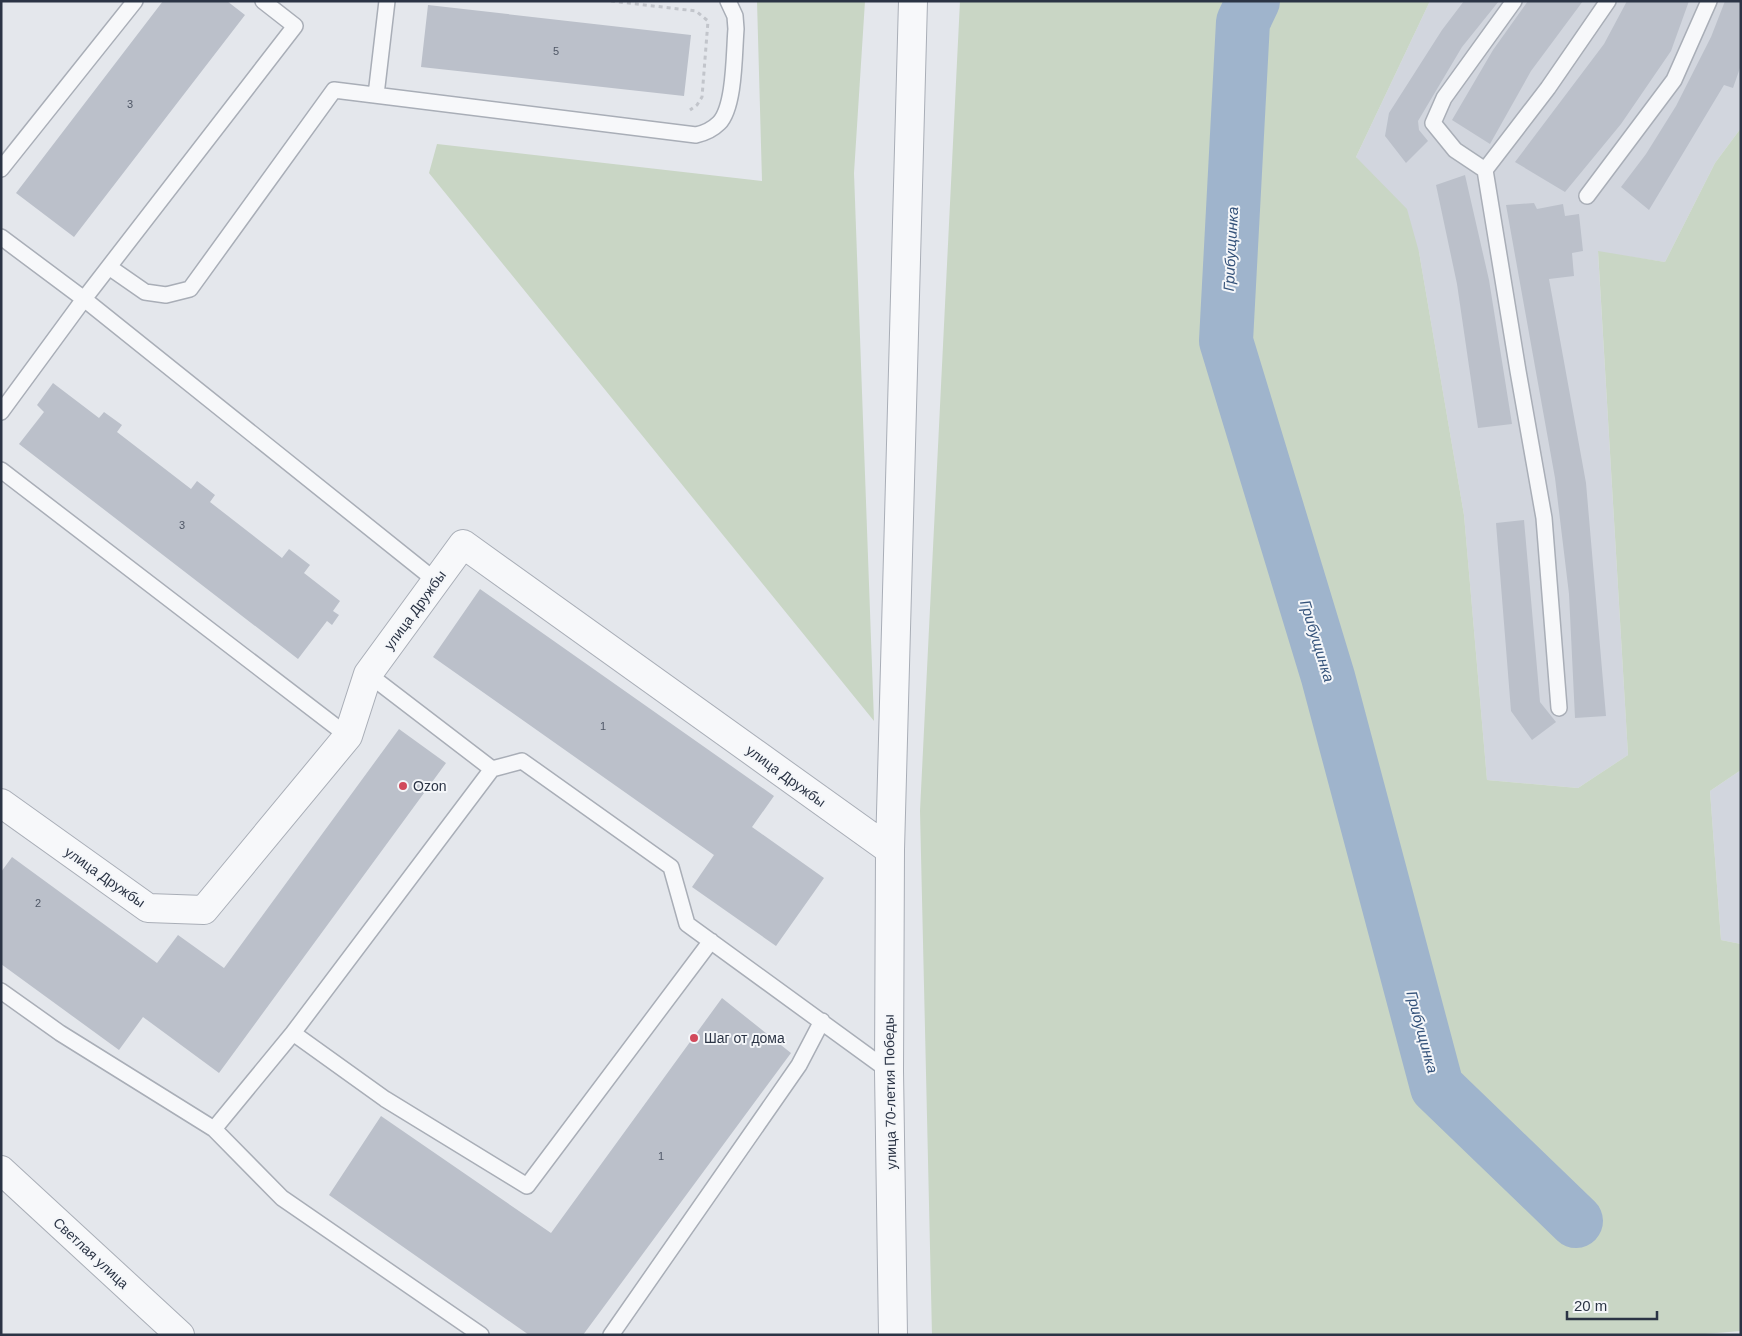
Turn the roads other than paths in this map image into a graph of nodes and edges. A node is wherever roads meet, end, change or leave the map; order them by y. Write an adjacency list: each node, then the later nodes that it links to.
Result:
1 (135, 1): 10 (lane)
2 (264, 1): 14 (lane)
3 (387, 1): 9 (lane)
4 (728, 1): 9 (lane)
5 (913, 1): 24 (street, улица 70-летия Победы)
6 (1514, 1): 11 (lane)
7 (1608, 1): 11 (lane)
8 (1709, 1): 12 (lane)
9 (376, 95): 14 (lane)
10 (1, 169)
11 (1486, 170): 20 (lane)
12 (1587, 196)
13 (1, 236): 15 (lane)
14 (109, 267): 15 (lane)
15 (84, 299): 16 (lane); 18 (lane)
16 (1, 412)
17 (1, 470): 21 (lane)
18 (436, 581): 19 (street, улица Дружбы); 24 (street, улица Дружбы)
19 (368, 674): 21 (street, улица Дружбы); 22 (lane)
20 (1559, 708)
21 (348, 736): 23 (street, улица Дружбы)
22 (492, 769): 25 (lane); 28 (lane)
23 (1, 803)
24 (890, 850): 29 (street, улица 70-летия Победы)
25 (711, 941): 27 (lane); 28 (lane)
26 (1, 992): 30 (lane)
27 (822, 1021): 29 (lane); 34 (lane)
28 (293, 1033): 30 (lane)
29 (889, 1071): 35 (street, улица 70-летия Победы)
30 (214, 1129): 33 (lane)
31 (1, 1170): 32 (street, Светлая улица)
32 (180, 1335)
33 (481, 1335)
34 (611, 1335)
35 (893, 1335)

